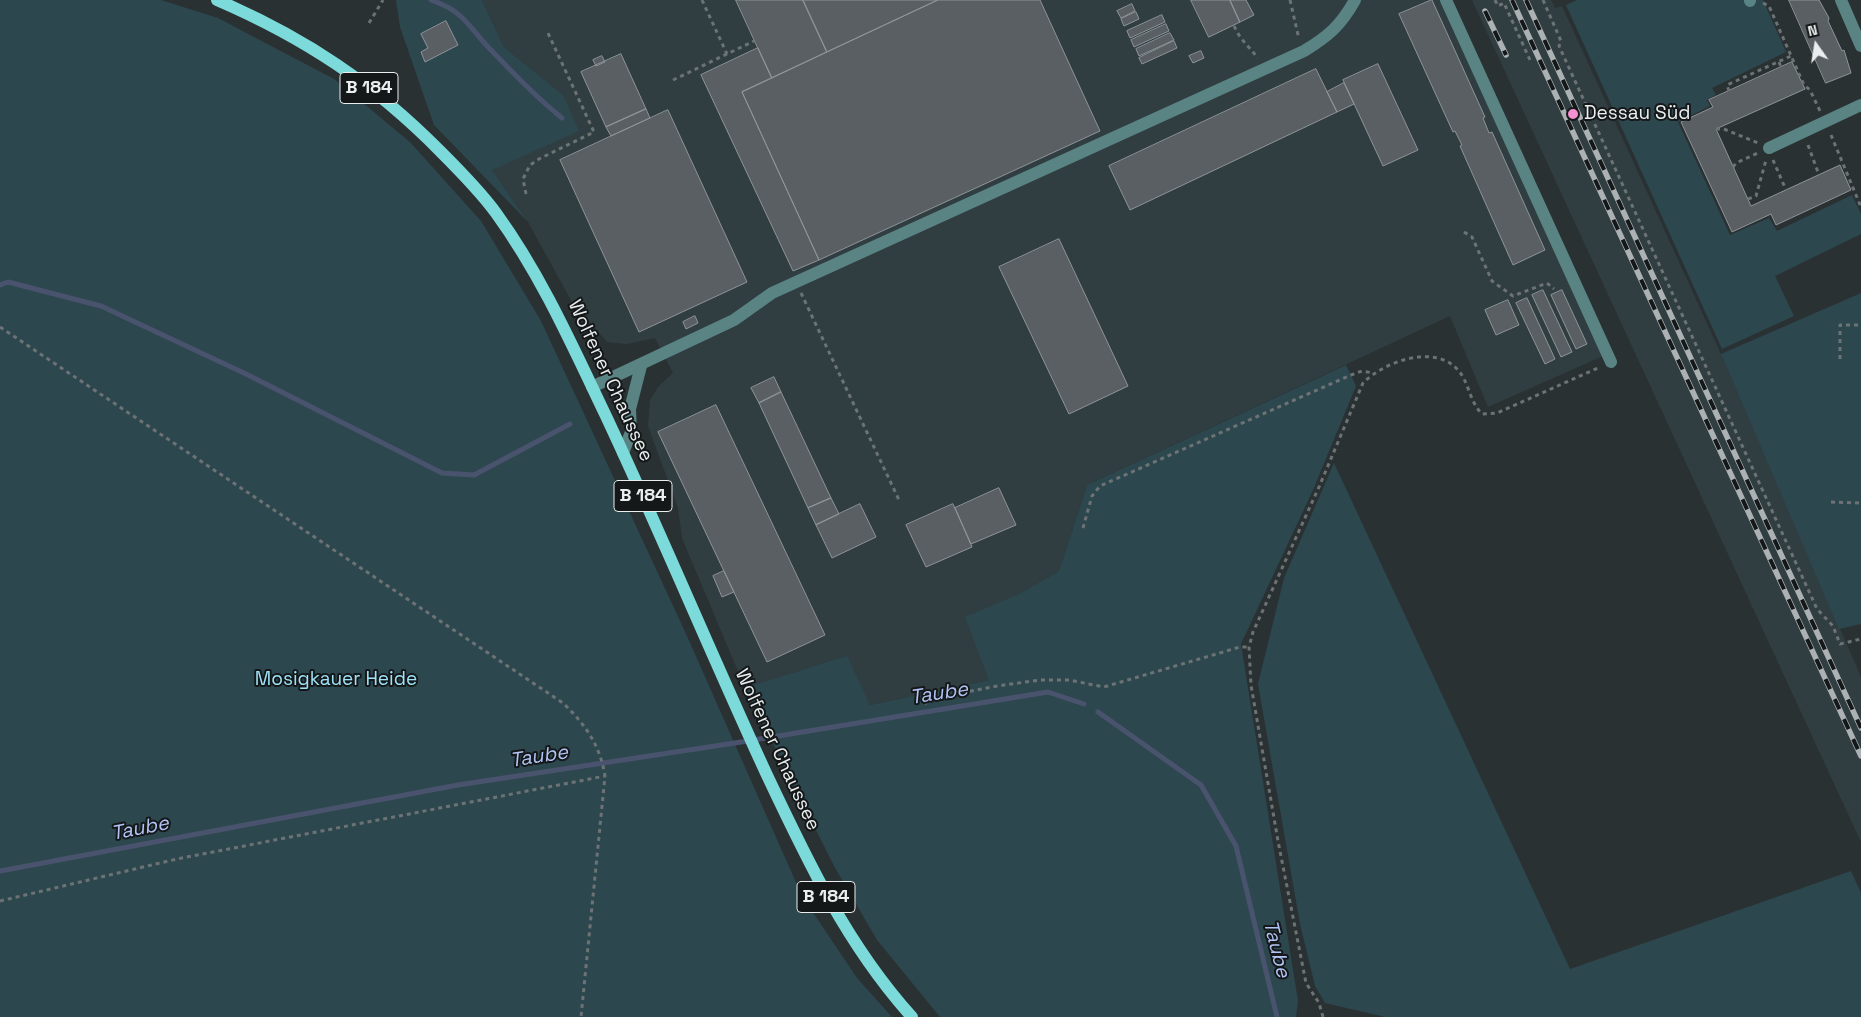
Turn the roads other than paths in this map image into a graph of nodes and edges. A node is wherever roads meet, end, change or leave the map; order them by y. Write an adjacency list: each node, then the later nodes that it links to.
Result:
1 (217, 0): 10 (main road, Wolfener Chaussee / B 184)
2 (1355, 0): 9 (street)
3 (1446, 0): 8 (street)
4 (1841, 0): 5 (street)
5 (1861, 46)
6 (1861, 105): 7 (street)
7 (1769, 148)
8 (1611, 362)
9 (642, 366): 10 (street); 11 (street)
10 (592, 387): 11 (main road, Wolfener Chaussee / B 184)
11 (623, 453): 12 (main road, Wolfener Chaussee / B 184)
12 (912, 1017)

